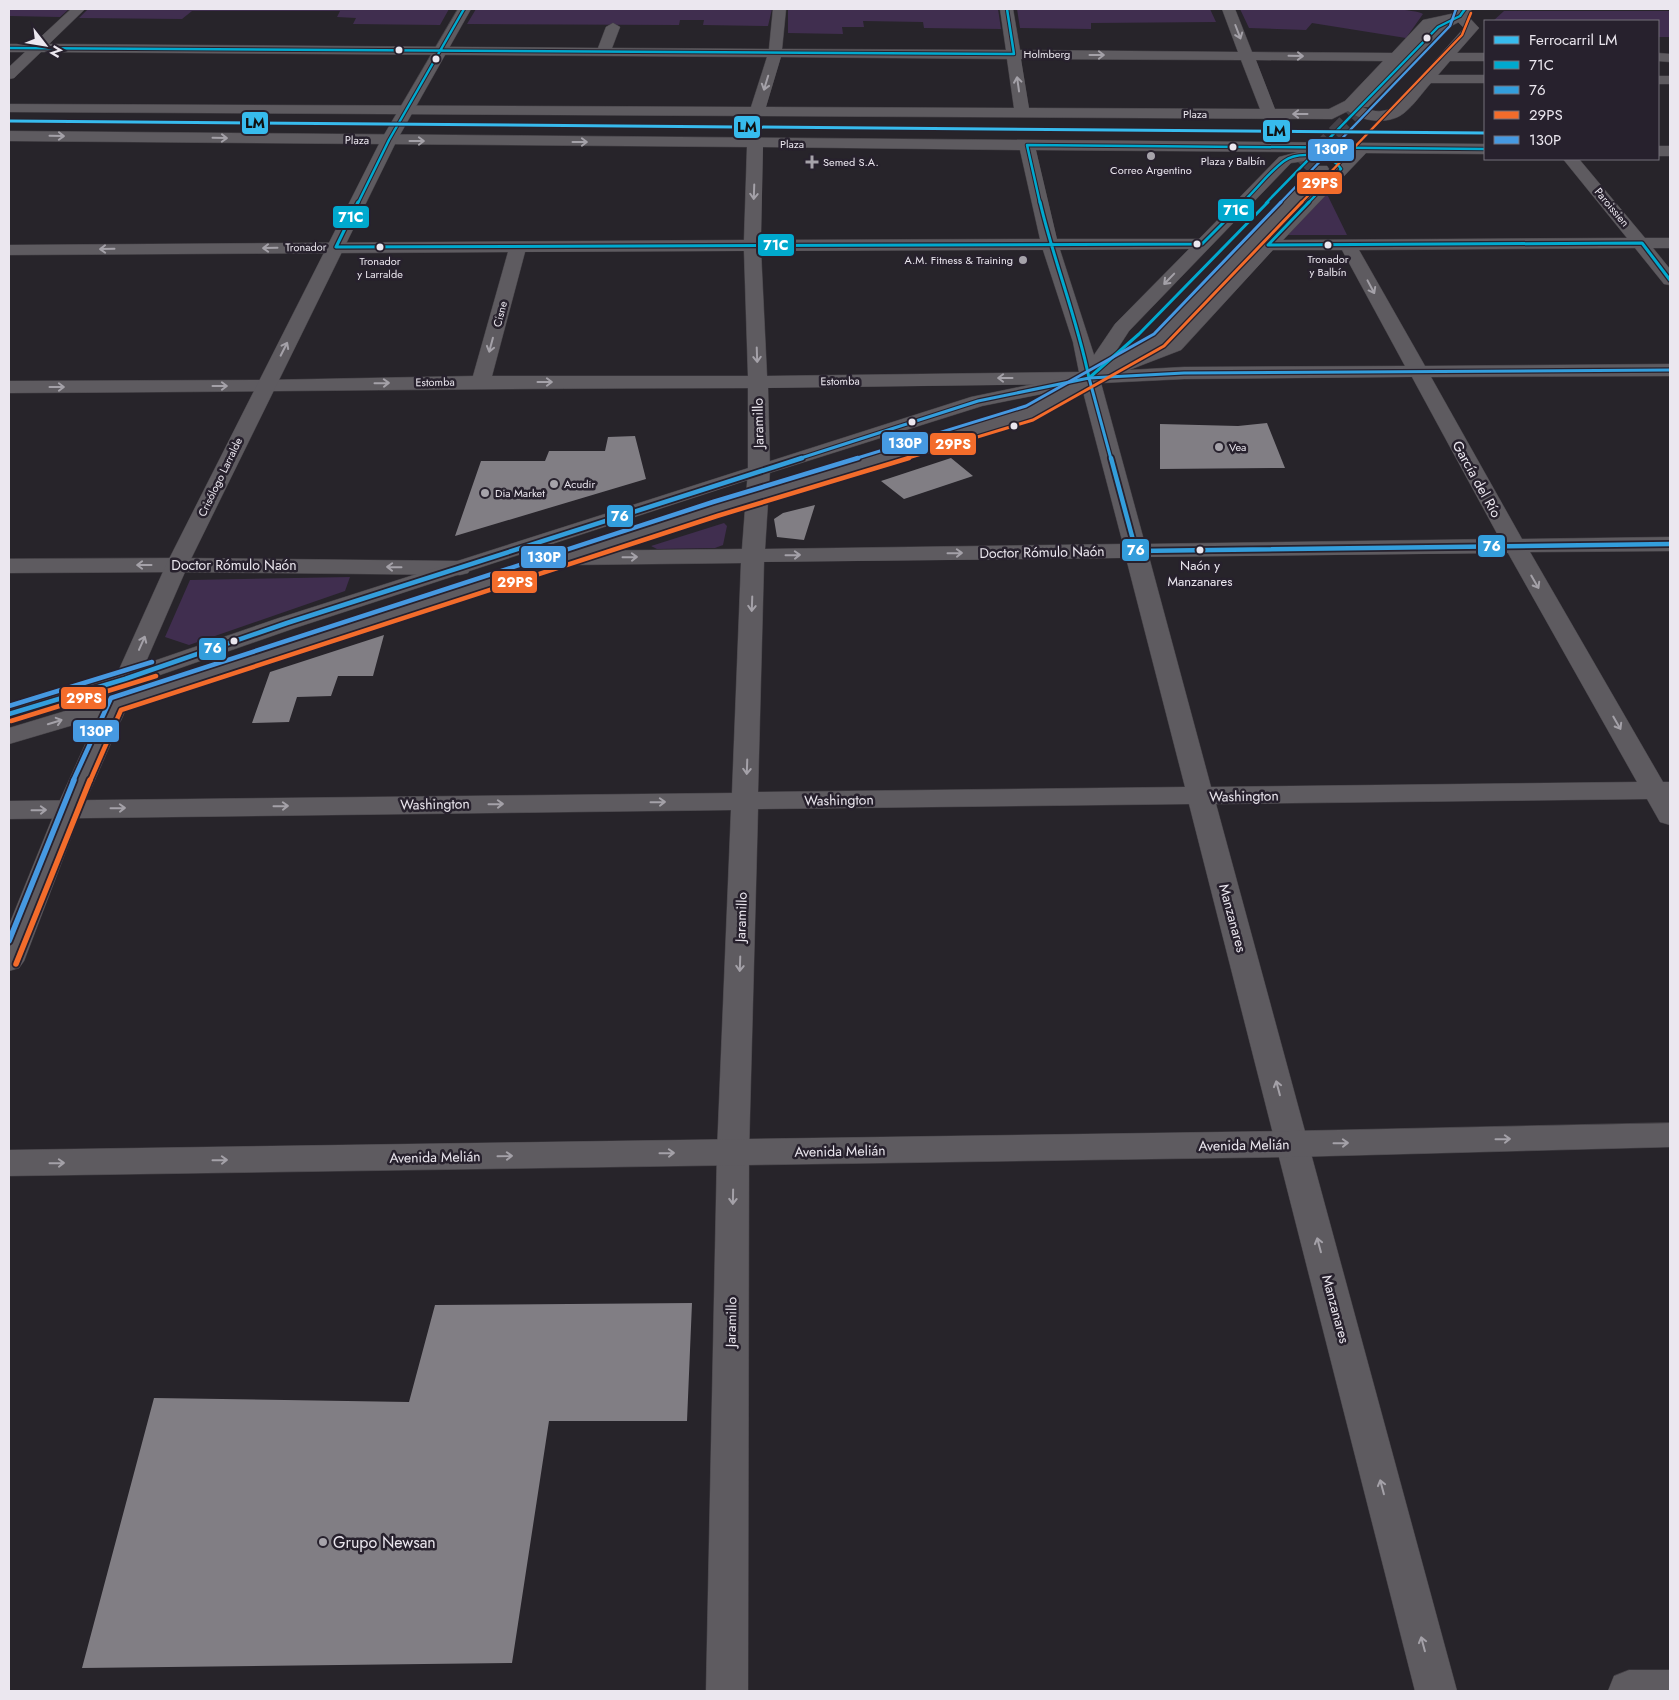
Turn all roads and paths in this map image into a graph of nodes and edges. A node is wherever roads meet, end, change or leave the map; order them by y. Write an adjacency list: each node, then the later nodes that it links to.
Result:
1 (78, 9): 9 (street)
2 (464, 9): 10 (street, Crisólogo Larralde)
3 (780, 9): 12 (street)
4 (1007, 9): 13 (street)
5 (1229, 9): 14 (street, one-way to 14)
6 (1463, 12): 15 (street); 17 (street); 21 (street); 23 (street)
7 (613, 27): 11 (street)
8 (9, 48): 9 (street, Holmberg)
9 (36, 48): 10 (street, Holmberg); 18 (street)
10 (440, 51): 11 (street, Holmberg); 24 (street, Crisólogo Larralde)
11 (604, 52): 12 (street, Holmberg)
12 (775, 53): 13 (street, Holmberg); 25 (street, one-way to 25)
13 (1014, 54): 14 (street, Holmberg, one-way to 14); 26 (street, one-way to 13)
14 (1247, 56): 17 (street, Holmberg, one-way to 17); 27 (street)
15 (1446, 57): 16 (street); 19 (street)
16 (1484, 57)
17 (1395, 58): 21 (street)
18 (9, 75)
19 (1426, 79): 20 (street); 21 (street)
20 (1484, 79)
21 (1356, 104): 27 (street, Plaza, one-way to 27)
22 (9, 108): 24 (street, Plaza)
23 (1381, 108)
24 (407, 111): 25 (street, Plaza); 29 (street, Crisólogo Larralde)
25 (757, 112): 26 (street, Plaza)
26 (1022, 114): 27 (street, Plaza)
27 (1269, 114)
28 (9, 136): 29 (street, Plaza, one-way to 29)
29 (389, 140): 30 (street, Plaza, one-way to 30); 47 (street, Crisólogo Larralde)
30 (755, 144): 31 (street, Plaza); 46 (street, Jaramillo, one-way to 46)
31 (1027, 145): 32 (street, Plaza); 43 (street, Manzanares)
32 (1264, 148): 33 (street, Plaza); 35 (street)
33 (1361, 150): 34 (street, Plaza); 39 (street)
34 (1484, 150)
35 (1285, 160): 39 (street); 42 (street)
36 (1572, 160): 40 (street, Paroissien)
37 (1302, 166): 53 (street)
38 (1321, 169): 53 (street)
39 (1341, 169): 44 (street)
40 (1642, 243): 41 (street); 45 (street); 50 (street, Paroissien)
41 (1670, 243)
42 (1202, 244): 43 (street, Tronador); 53 (street, one-way to 53)
43 (1050, 245): 46 (street, Tronador); 53 (street, Manzanares)
44 (1268, 245): 45 (street); 53 (street)
45 (1348, 245): 52 (street, García del Río, one-way to 52)
46 (752, 246): 48 (street, Tronador); 55 (street, Jaramillo, one-way to 55)
47 (336, 247): 48 (street, Tronador); 49 (street, Tronador, one-way to 49); 56 (street, Crisólogo Larralde, one-way to 47)
48 (518, 247): 54 (street, Cisne, one-way to 54)
49 (9, 250)
50 (1670, 280)
51 (1670, 370): 52 (street, Estomba)
52 (1416, 371): 53 (street, Estomba); 61 (street, García del Río)
53 (1089, 378): 55 (street, Estomba, one-way to 55); 58 (street); 59 (street); 62 (street, Manzanares)
54 (482, 382): 55 (street, Estomba, one-way to 55); 56 (street, Estomba, one-way to 54)
55 (758, 382): 58 (street, Jaramillo)
56 (266, 386): 57 (street, Estomba, one-way to 56); 65 (street, Crisólogo Larralde)
57 (9, 387)
58 (759, 470): 59 (street, Jaramillo); 67 (street)
59 (758, 496): 63 (street, Jaramillo); 64 (street)
60 (1670, 544): 61 (street, Doctor Rómulo Naón)
61 (1515, 546): 62 (street, Doctor Rómulo Naón); 72 (street, García del Río, one-way to 72)
62 (1136, 551): 63 (street, Doctor Rómulo Naón, one-way to 62); 73 (street, Manzanares)
63 (753, 556): 64 (street, Doctor Rómulo Naón, one-way to 63); 74 (street, Jaramillo, one-way to 74)
64 (564, 558): 69 (street)
65 (177, 565): 66 (street, Doctor Rómulo Naón, one-way to 66); 67 (street, Doctor Rómulo Naón, one-way to 65); 68 (street, Crisólogo Larralde, one-way to 65)
66 (9, 566)
67 (460, 568): 68 (street)
68 (125, 679): 69 (street, Crisólogo Larralde); 70 (street)
69 (115, 704): 71 (street, one-way to 69); 75 (street, Crisólogo Larralde)
70 (9, 714)
71 (9, 736)
72 (1663, 790): 73 (street, Washington); 77 (street, García del Río)
73 (1201, 796): 74 (street, Washington); 80 (street, Manzanares, one-way to 73)
74 (746, 800): 75 (street, Washington, one-way to 74); 81 (street, Jaramillo, one-way to 81)
75 (69, 809): 76 (street, Washington, one-way to 75); 78 (street, Crisólogo Larralde)
76 (9, 810)
77 (1670, 816)
78 (9, 961)
79 (1670, 1135): 80 (street, Avenida Melián, one-way to 79)
80 (1292, 1144): 81 (street, Avenida Melián); 84 (street, Manzanares, one-way to 80)
81 (734, 1152): 82 (street, Avenida Melián, one-way to 81); 83 (street, Jaramillo, one-way to 83)
82 (9, 1163)
83 (727, 1691)
84 (1436, 1691)
85 (1629, 1691): 86 (street)
86 (1670, 1691)

